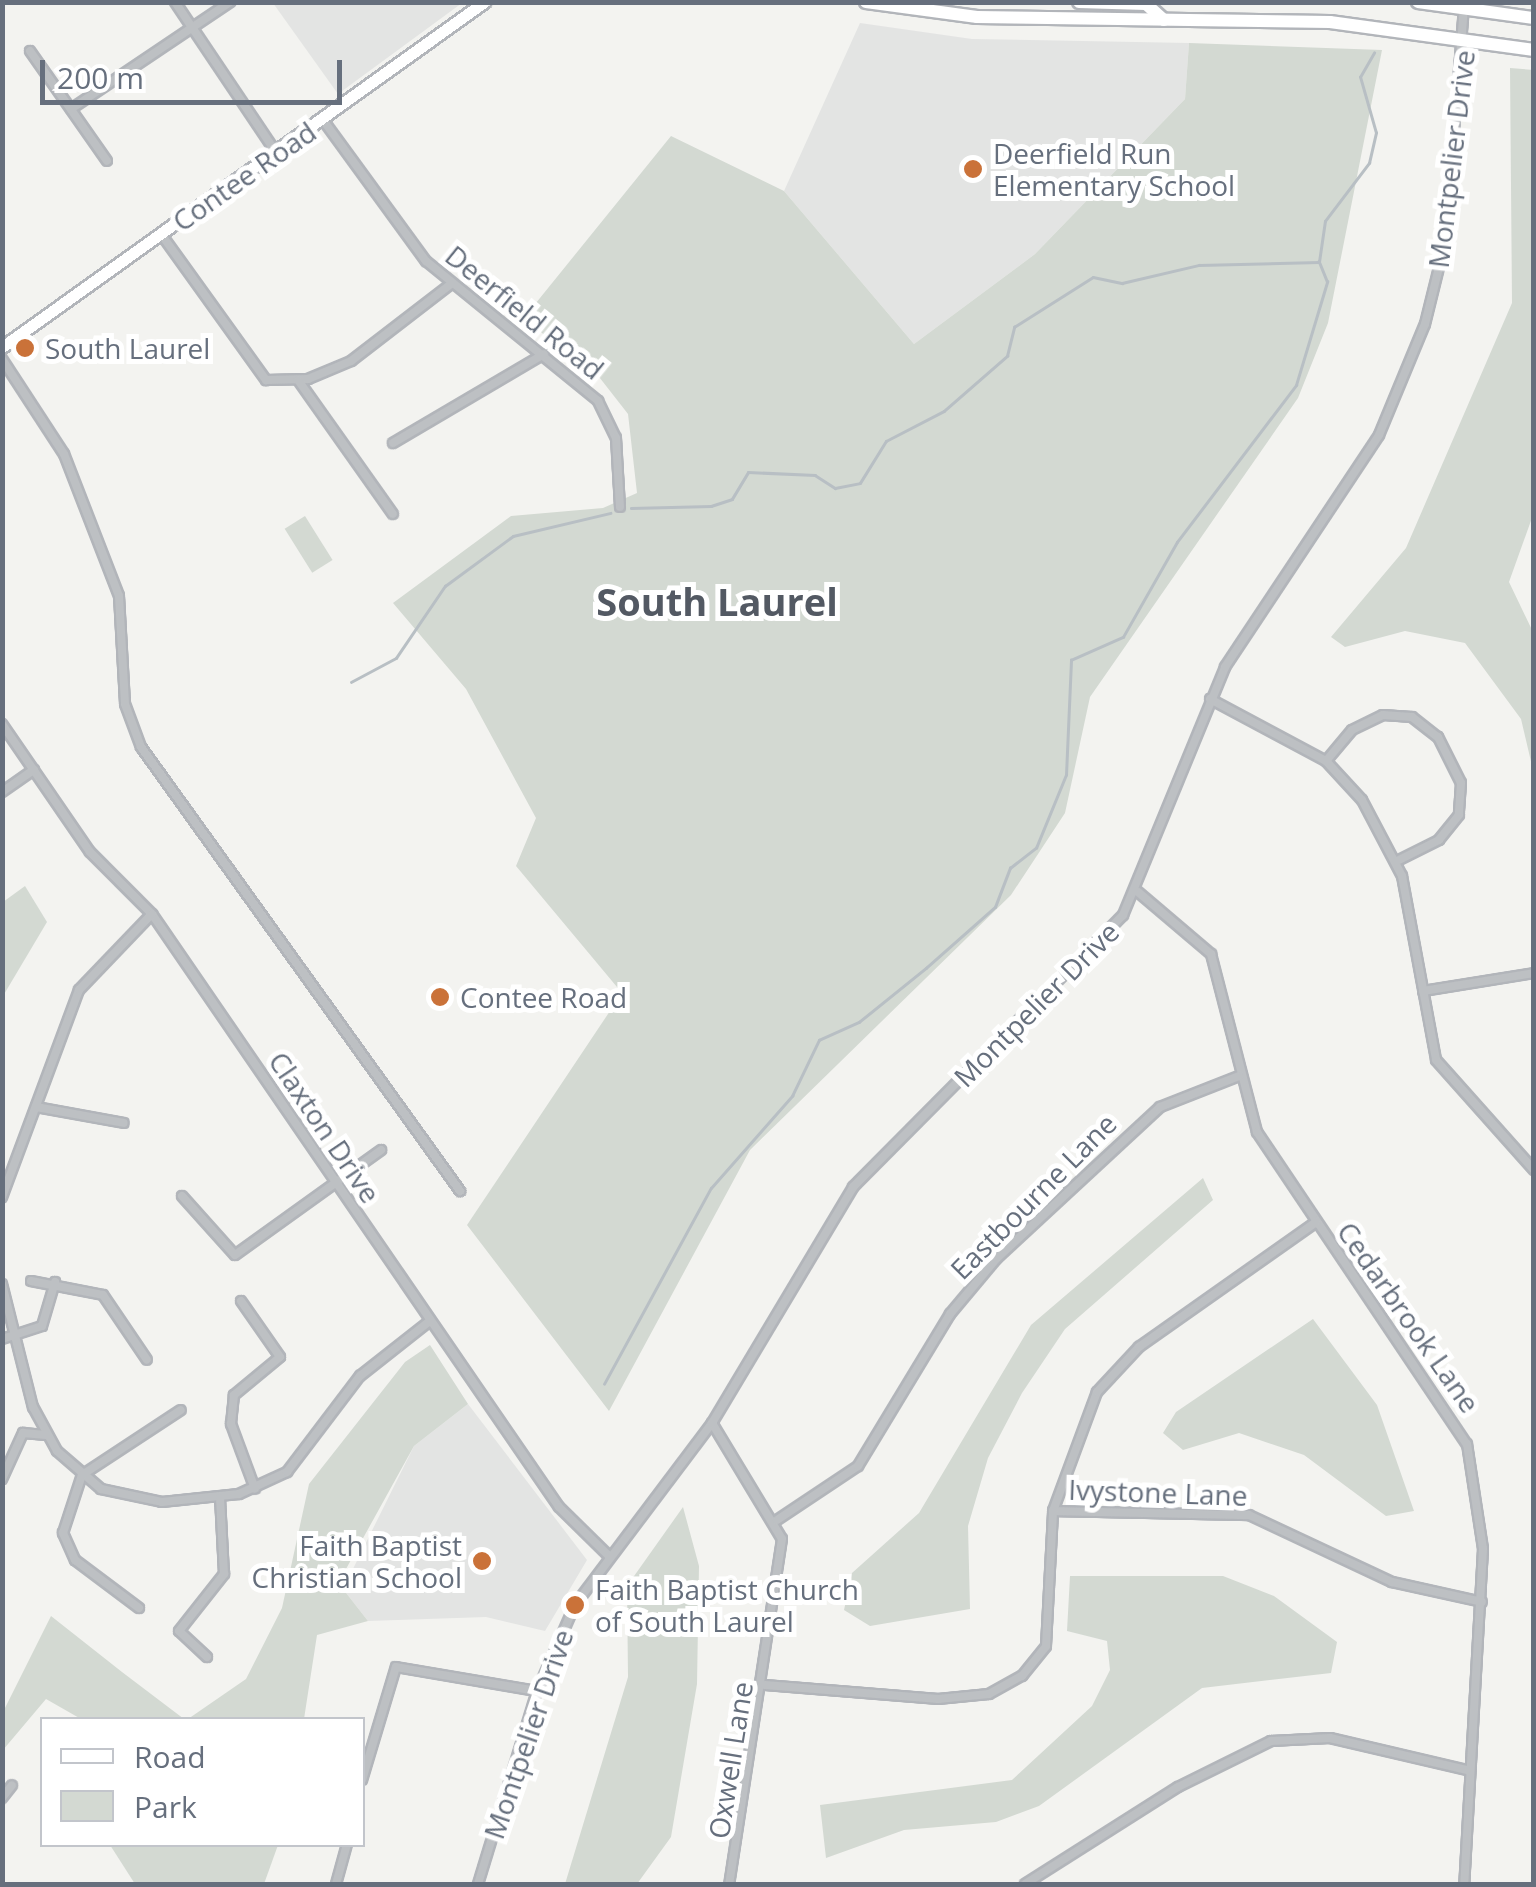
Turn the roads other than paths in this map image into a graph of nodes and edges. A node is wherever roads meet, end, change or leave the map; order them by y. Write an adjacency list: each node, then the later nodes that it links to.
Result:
1 (175, 2): 10 (street)
2 (230, 2): 10 (street)
3 (484, 2): 15 (street, Contee Road)
4 (866, 2): 9 (main road)
5 (1079, 2): 9 (main road)
6 (1418, 2): 7 (main road)
7 (1465, 6): 8 (main road); 11 (street, Montpelier Drive)
8 (1534, 18)
9 (1164, 20): 11 (main road)
10 (192, 28): 14 (street); 16 (street)
11 (1467, 38): 12 (main road); 27 (street, Montpelier Drive)
12 (1534, 50)
13 (30, 52): 14 (street)
14 (71, 109): 17 (street)
15 (323, 120): 16 (street, Contee Road); 19 (street, Deerfield Road)
16 (277, 154): 18 (street, Contee Road)
17 (107, 162)
18 (160, 234): 20 (street, Contee Road); 23 (street)
19 (451, 284): 21 (street, Deerfield Road); 23 (street)
20 (2, 347)
21 (544, 354): 24 (street); 25 (street, Deerfield Road)
22 (2, 359): 43 (street)
23 (298, 380): 26 (street)
24 (393, 443)
25 (620, 507)
26 (392, 514)
27 (1210, 699): 29 (street); 33 (street, Montpelier Drive)
28 (2, 724): 30 (street, Claxton Drive)
29 (1326, 761): 32 (street); 32 (street)
30 (34, 770): 31 (street); 34 (street, Claxton Drive)
31 (2, 792)
32 (1397, 861): 36 (street)
33 (1138, 892): 37 (street, Cedarbrook Lane); 56 (street, Montpelier Drive)
34 (152, 914): 38 (street); 42 (street, Claxton Drive)
35 (1534, 973): 36 (street)
36 (1423, 991): 41 (street)
37 (1238, 1076): 46 (street, Cedarbrook Lane); 63 (street, Eastbourne Lane)
38 (36, 1106): 39 (street); 45 (street)
39 (124, 1123)
40 (381, 1150): 42 (street)
41 (1532, 1164)
42 (336, 1184): 44 (street); 51 (street, Claxton Drive)
43 (460, 1191)
44 (182, 1196)
45 (2, 1198)
46 (1316, 1222): 62 (street); 65 (street, Cedarbrook Lane)
47 (30, 1281): 48 (street)
48 (55, 1282): 52 (street); 54 (street)
49 (2, 1284): 52 (street)
50 (241, 1301): 60 (street)
51 (430, 1321): 60 (street); 64 (street, Claxton Drive)
52 (15, 1336): 53 (street); 57 (street)
53 (2, 1339)
54 (147, 1360)
55 (180, 1410): 58 (street)
56 (712, 1422): 63 (street); 64 (street, Montpelier Drive)
57 (46, 1435): 58 (street); 59 (street)
58 (82, 1476): 61 (street); 66 (street)
59 (2, 1478)
60 (255, 1489): 61 (street)
61 (220, 1498): 67 (street)
62 (1054, 1512): 65 (street, Ivystone Lane); 68 (street)
63 (777, 1520): 68 (street, Oxwell Lane)
64 (609, 1556): 69 (street, Montpelier Drive)
65 (1482, 1602): 71 (street, Cedarbrook Lane)
66 (139, 1608)
67 (207, 1657)
68 (765, 1686): 77 (street, Oxwell Lane)
69 (537, 1692): 70 (street); 76 (street, Montpelier Drive)
70 (365, 1770)
71 (1466, 1770): 78 (street); 79 (street, Cedarbrook Lane)
72 (12, 1784): 73 (street)
73 (2, 1798)
74 (347, 1847): 75 (street)
75 (336, 1884)
76 (478, 1884)
77 (729, 1884)
78 (1025, 1884)
79 (1464, 1884)

